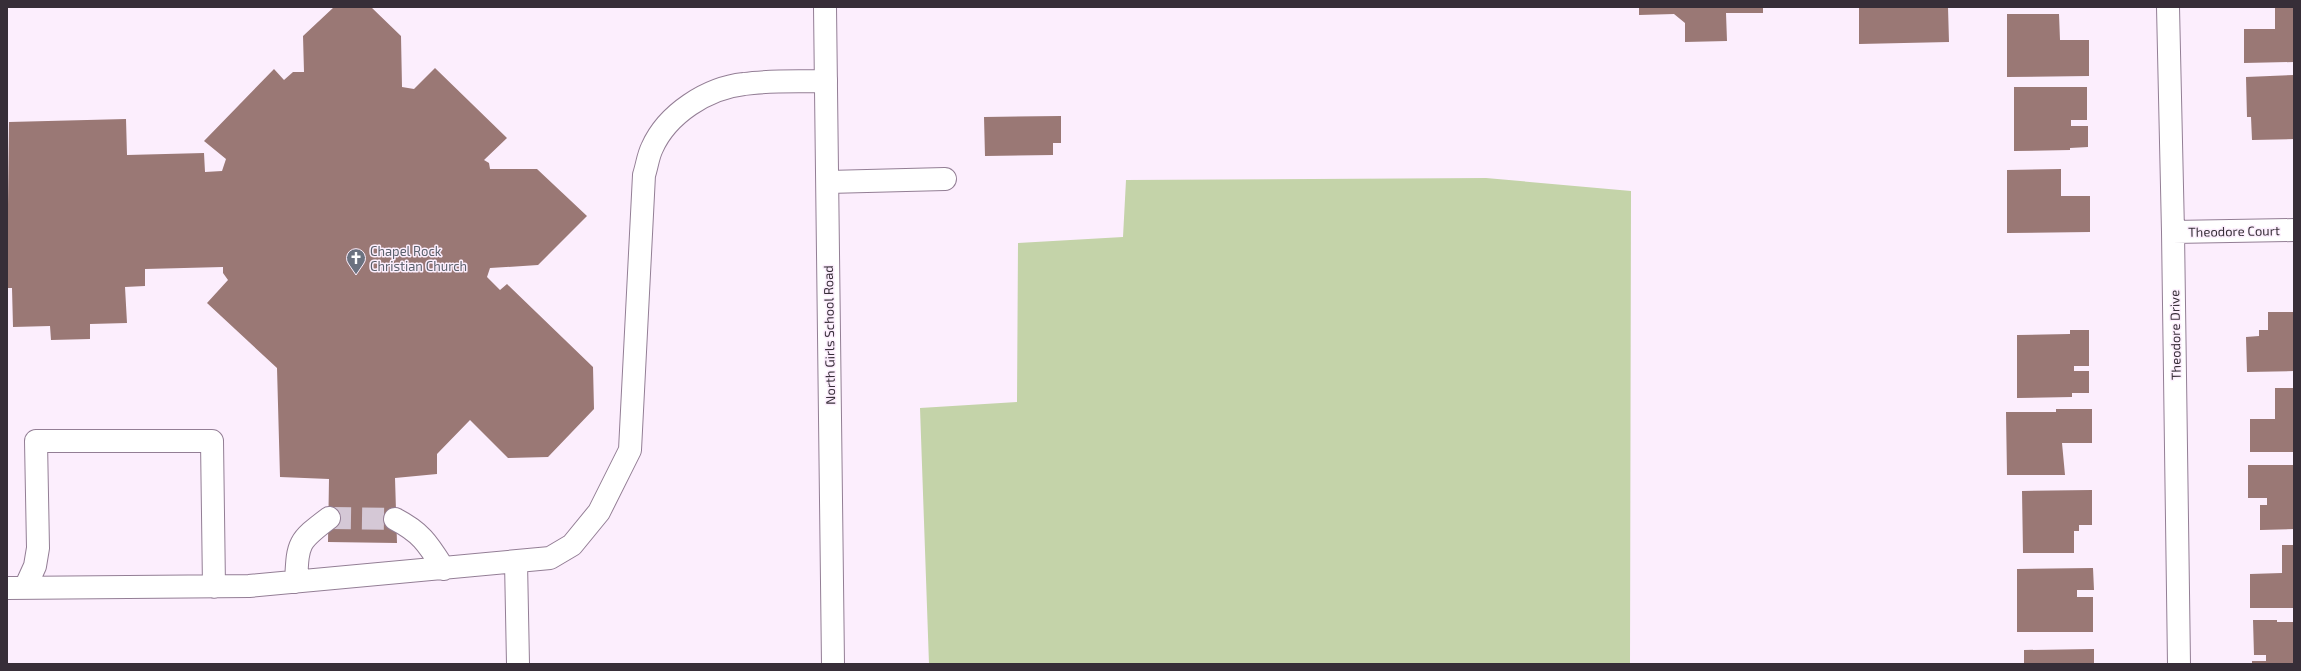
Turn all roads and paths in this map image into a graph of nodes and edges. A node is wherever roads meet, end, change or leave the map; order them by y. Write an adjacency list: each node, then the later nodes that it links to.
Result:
1 (825, 7): 3 (street, North Girls School Road)
2 (2168, 7): 7 (street, Theodore Drive)
3 (826, 81): 5 (street, North Girls School Road); 10 (street)
4 (945, 178): 5 (street)
5 (828, 182): 16 (street, North Girls School Road)
6 (2294, 230): 7 (street, Theodore Court)
7 (2174, 232): 17 (street, Theodore Drive)
8 (329, 518): 12 (street)
9 (395, 520): 11 (street)
10 (516, 562): 11 (street); 15 (street)
11 (444, 569): 12 (street)
12 (296, 582): 13 (street)
13 (214, 587): 14 (street); 14 (street)
14 (16, 588)
15 (518, 664)
16 (833, 664)
17 (2179, 664)

